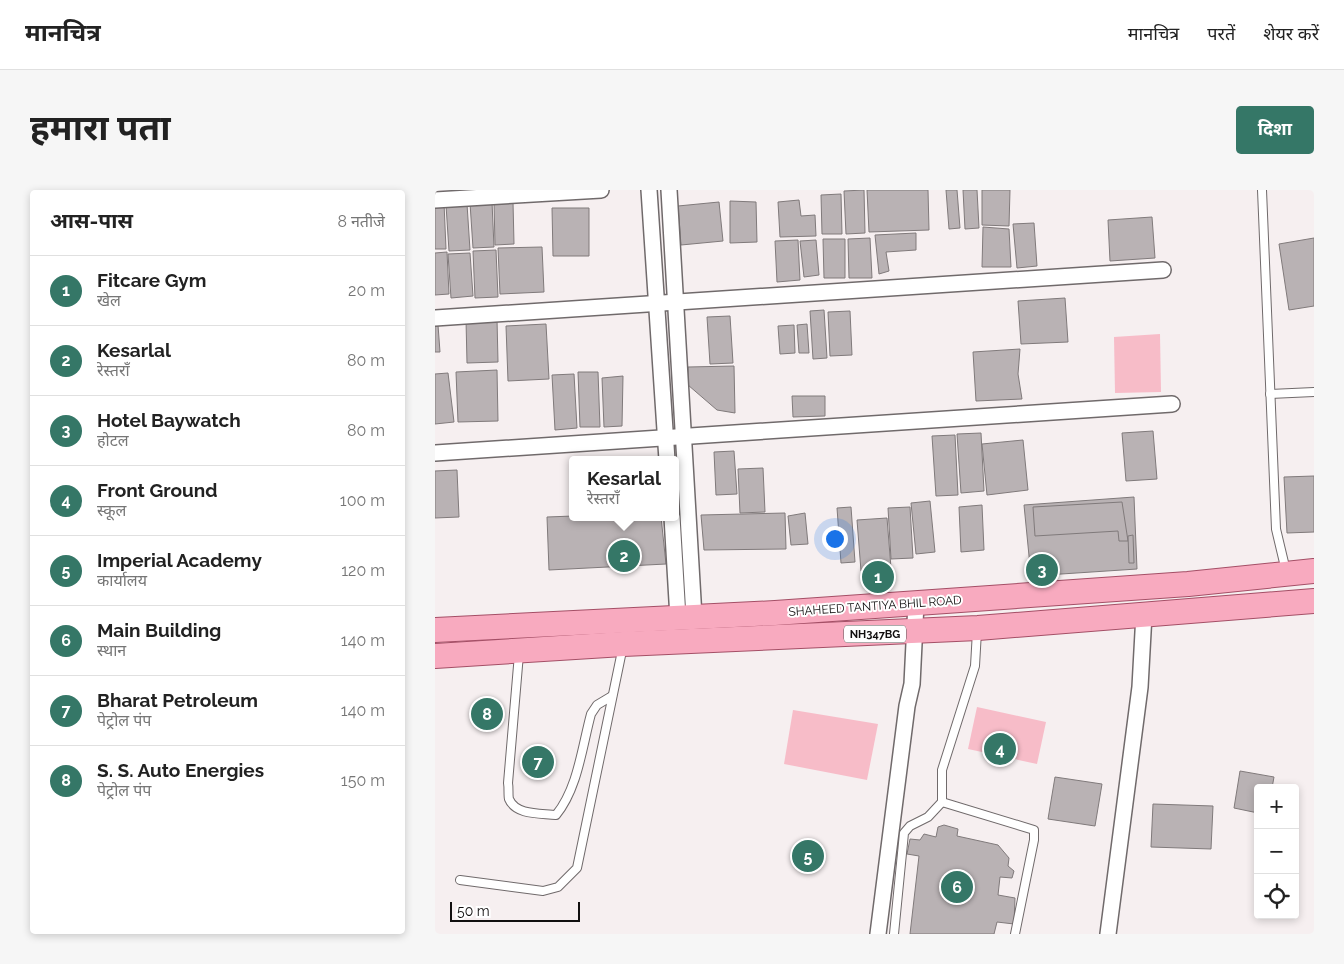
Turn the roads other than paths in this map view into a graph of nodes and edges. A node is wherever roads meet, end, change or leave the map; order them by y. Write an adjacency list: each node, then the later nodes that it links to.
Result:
1 (601, 190): 5 (street)
2 (649, 190): 8 (street)
3 (669, 190): 7 (street)
4 (1262, 190): 11 (lane)
5 (435, 200)
6 (1163, 270): 7 (street)
7 (675, 302): 8 (street); 13 (street)
8 (657, 304): 9 (street); 14 (street)
9 (435, 318)
10 (1314, 392): 11 (lane)
11 (1270, 394): 19 (lane)
12 (1172, 404): 13 (street)
13 (684, 436): 14 (street); 23 (street)
14 (666, 438): 15 (street); 16 (street)
15 (435, 453)
16 (667, 456)
17 (673, 521): 23 (street)
18 (1314, 571): 19 (main road, SHAHEED TANTIYA BHIL ROAD / NH347BG)
19 (1288, 575): 21 (main road, SHAHEED TANTIYA BHIL ROAD / NH347BG)
20 (1314, 601): 22 (main road, SHAHEED TANTIYA BHIL ROAD / NH347BG)
21 (916, 603): 23 (main road, SHAHEED TANTIYA BHIL ROAD / NH347BG); 27 (street)
22 (1144, 614): 25 (main road, SHAHEED TANTIYA BHIL ROAD / NH347BG); 38 (street)
23 (686, 617): 24 (main road, SHAHEED TANTIYA BHIL ROAD / NH347BG)
24 (648, 620): 26 (main road, SHAHEED TANTIYA BHIL ROAD / NH347BG); 28 (main road)
25 (978, 628): 27 (main road, SHAHEED TANTIYA BHIL ROAD / NH347BG); 33 (lane)
26 (435, 630)
27 (916, 632): 28 (main road, SHAHEED TANTIYA BHIL ROAD / NH347BG); 35 (street)
28 (649, 643): 29 (main road, SHAHEED TANTIYA BHIL ROAD / NH347BG)
29 (623, 644): 30 (main road, SHAHEED TANTIYA BHIL ROAD / NH347BG); 32 (lane)
30 (520, 651): 31 (main road, SHAHEED TANTIYA BHIL ROAD / NH347BG); 32 (lane)
31 (435, 656)
32 (612, 696): 34 (lane)
33 (943, 802): 36 (lane); 37 (lane)
34 (460, 880)
35 (878, 934)
36 (894, 934)
37 (1015, 934)
38 (1108, 934)

